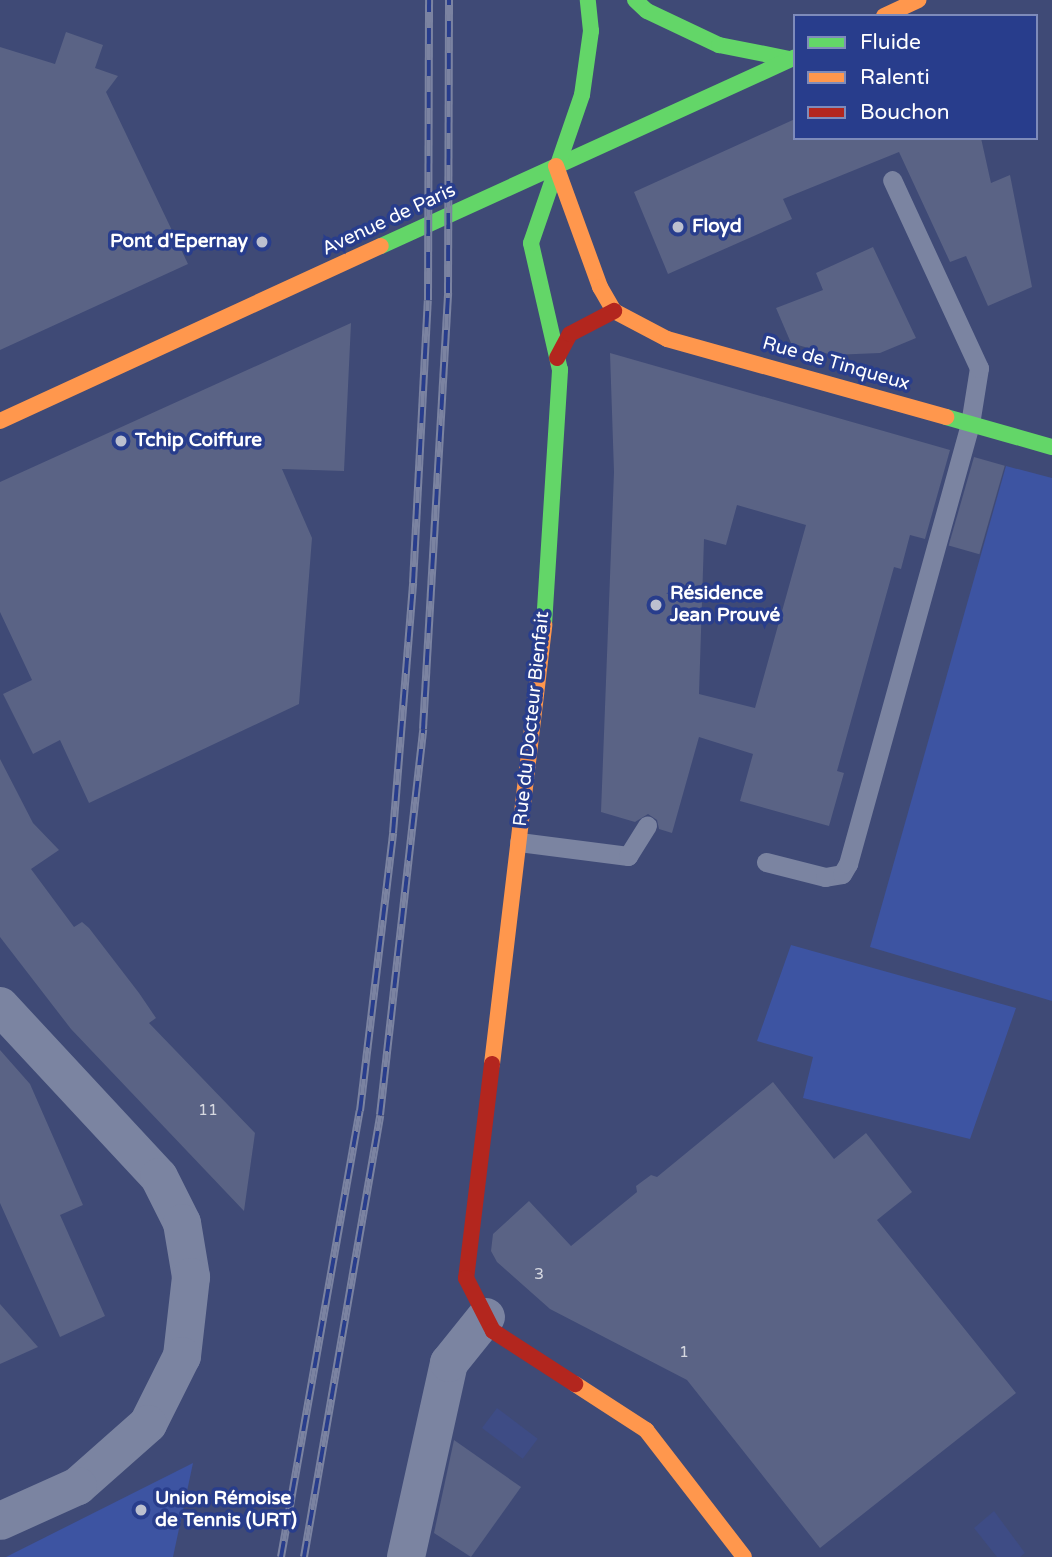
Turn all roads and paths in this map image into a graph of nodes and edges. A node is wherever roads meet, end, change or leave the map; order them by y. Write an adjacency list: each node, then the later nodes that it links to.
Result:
1 (588, 0): 6 (street, Rue du Docteur Bienfait)
2 (635, 0): 5 (street)
3 (918, 0): 4 (street)
4 (888, 14)
5 (792, 58): 6 (street, Avenue de Paris)
6 (556, 166): 8 (street); 9 (street, Rue du Docteur Bienfait); 10 (street, Avenue de Paris)
7 (892, 180): 11 (lane)
8 (614, 311): 9 (street); 11 (street, Rue de Tinqueux)
9 (557, 358): 14 (street, Rue du Docteur Bienfait)
10 (0, 421)
11 (970, 424): 12 (street, Rue de Tinqueux); 15 (lane)
12 (1052, 447)
13 (647, 826): 14 (lane)
14 (519, 842): 17 (street, Rue du Docteur Bienfait)
15 (766, 862)
16 (0, 1006): 18 (street)
17 (486, 1317): 19 (street); 20 (street)
18 (0, 1520)
19 (406, 1557)
20 (744, 1557)

